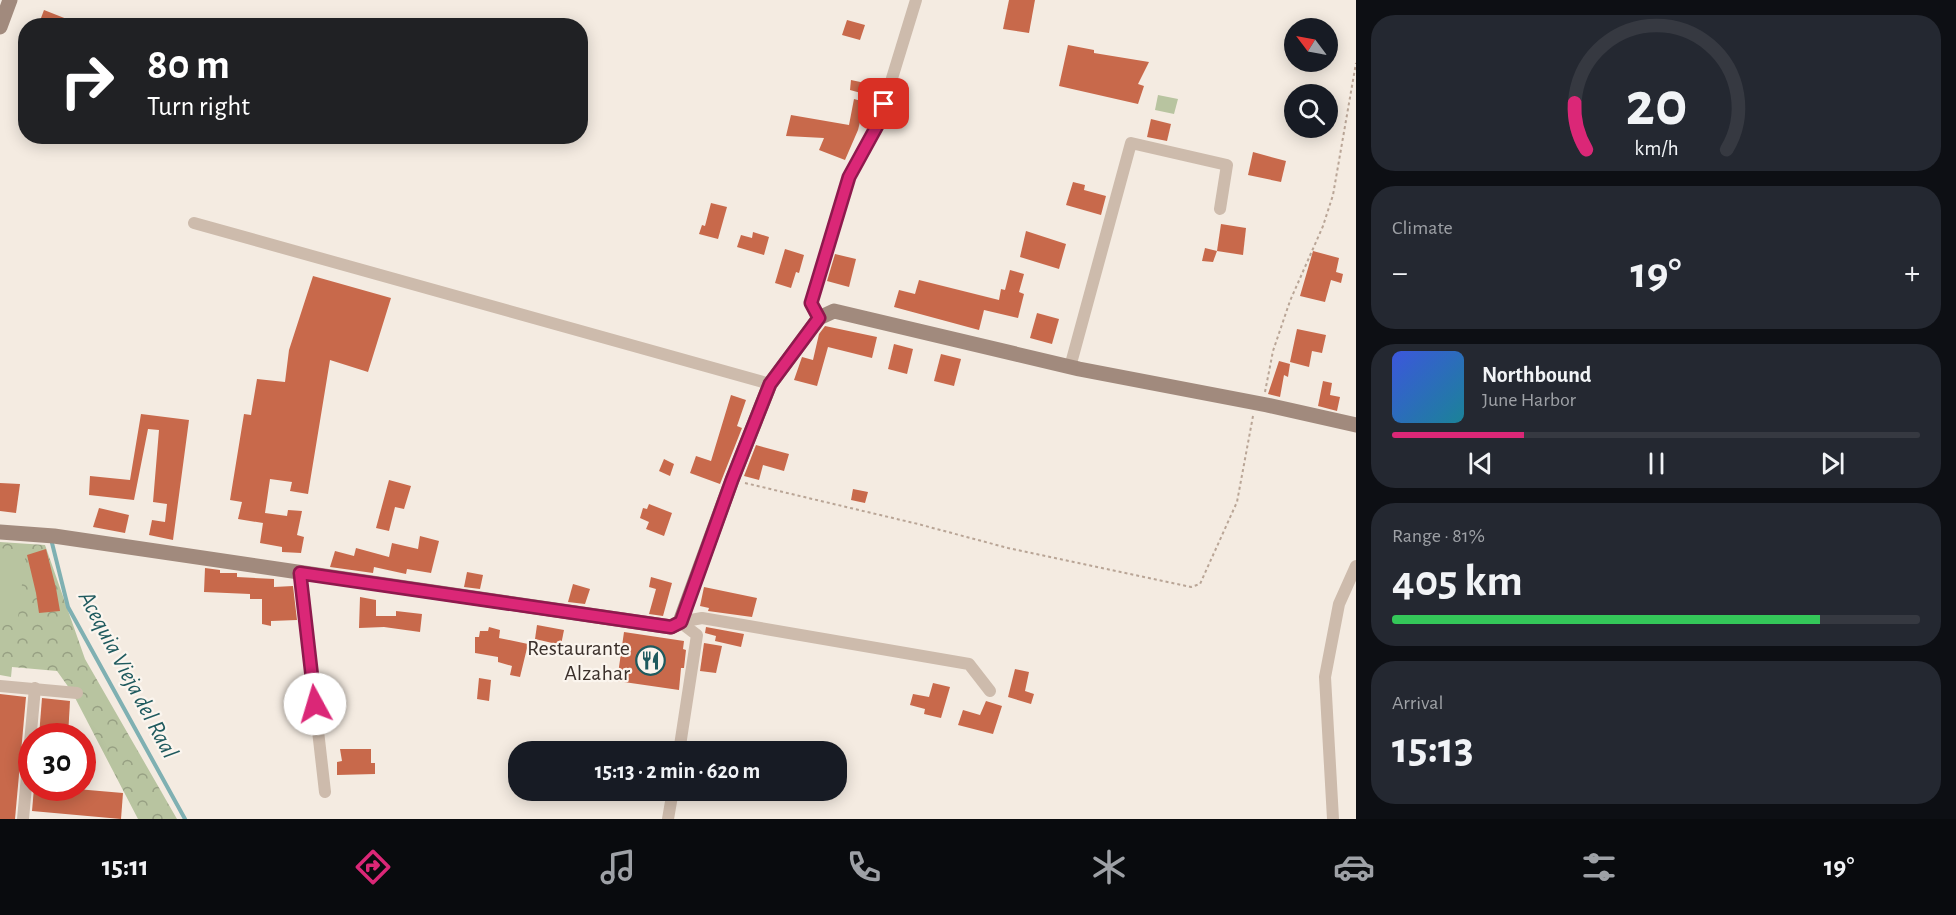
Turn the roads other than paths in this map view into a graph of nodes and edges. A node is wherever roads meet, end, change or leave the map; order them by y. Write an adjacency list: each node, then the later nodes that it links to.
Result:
1 (10, 0): 3 (main road)
2 (916, 0): 6 (street)
3 (0, 27)
4 (1220, 208): 7 (street)
5 (194, 223): 8 (street)
6 (819, 318): 7 (main road); 8 (main road)
7 (1070, 367): 9 (main road)
8 (770, 384): 13 (main road)
9 (1356, 425)
10 (0, 532): 12 (main road)
11 (1356, 566): 23 (street)
12 (300, 573): 13 (main road); 19 (street)
13 (681, 622): 16 (street); 18 (street)
14 (0, 686): 15 (street)
15 (35, 688): 17 (street); 21 (street)
16 (990, 691)
17 (76, 693)
18 (681, 741)
19 (325, 792)
20 (671, 801): 22 (street)
21 (23, 819)
22 (668, 819)
23 (1333, 819)

